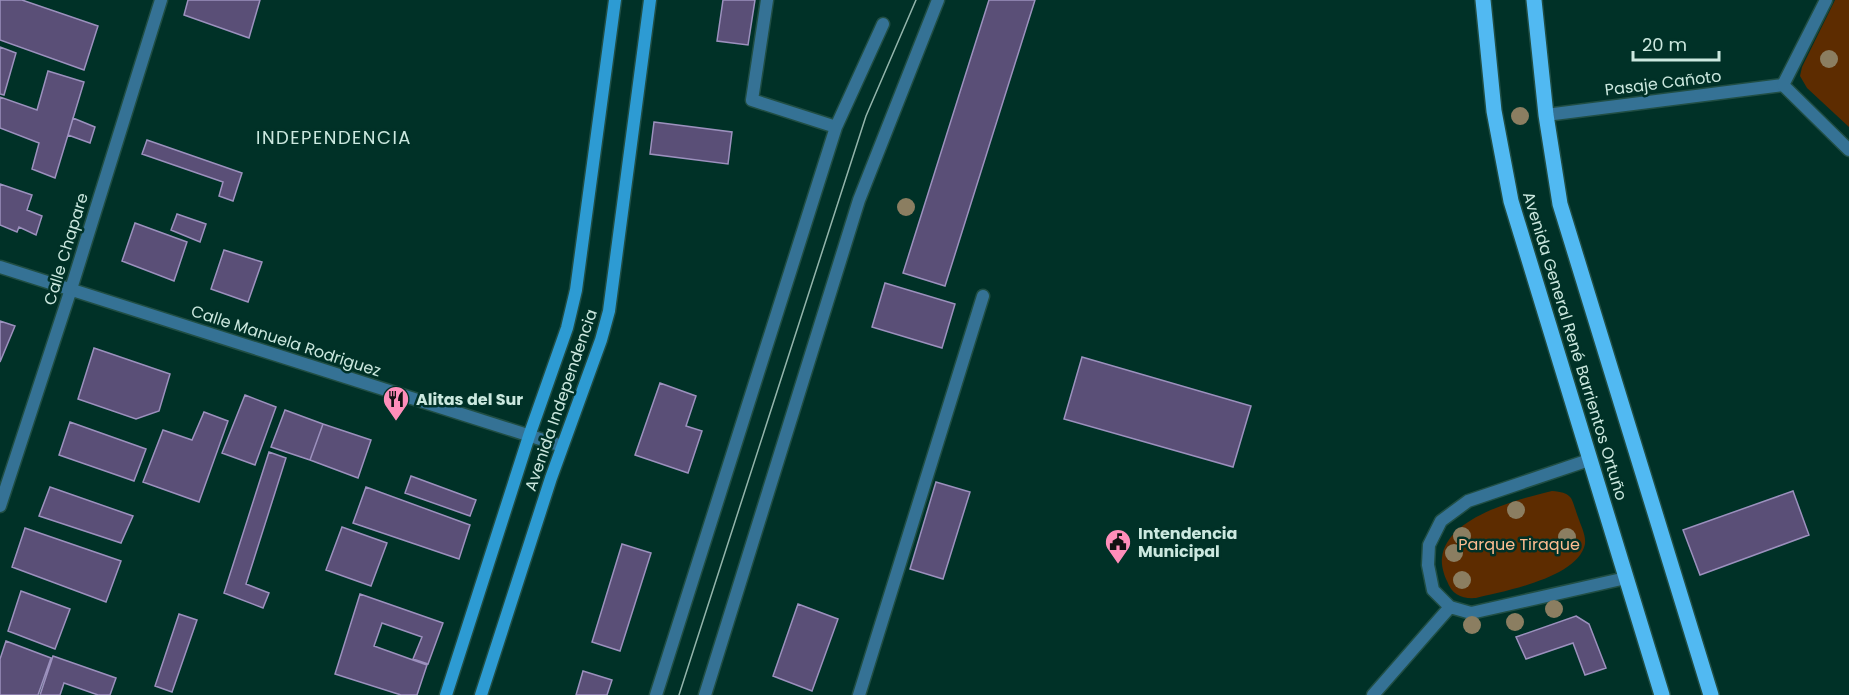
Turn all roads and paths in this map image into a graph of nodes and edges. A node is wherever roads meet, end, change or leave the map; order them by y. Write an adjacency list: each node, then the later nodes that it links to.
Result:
1 (161, 0): 15 (street, Calle Chapare)
2 (615, 0): 17 (main road, Avenida Independencia)
3 (650, 0): 18 (main road, Avenida Independencia)
4 (767, 0): 12 (street)
5 (938, 0): 26 (street)
6 (1483, 0): 19 (main road, Avenida General René Barrientos Ortuño)
7 (1534, 0): 11 (main road, Avenida General René Barrientos Ortuño)
8 (1826, 0): 10 (street)
9 (883, 24): 12 (street)
10 (1784, 85): 11 (street, Pasaje Cañoto); 13 (street)
11 (1546, 114): 30 (main road, Avenida General René Barrientos Ortuño)
12 (836, 127): 25 (street)
13 (1849, 150)
14 (0, 267): 15 (street, Calle Manuela Rodriguez)
15 (71, 290): 17 (street, Calle Manuela Rodriguez); 20 (street, Calle Chapare)
16 (983, 296): 27 (street)
17 (529, 436): 18 (street, Calle Manuela Rodriguez); 23 (main road, Avenida Independencia)
18 (562, 446): 24 (main road, Avenida Independencia)
19 (1589, 460): 21 (main road, Avenida General René Barrientos Ortuño); 22 (street)
20 (0, 506)
21 (1626, 578): 22 (street); 29 (main road, Avenida General René Barrientos Ortuño)
22 (1450, 607): 28 (street)
23 (446, 695)
24 (481, 695)
25 (656, 695)
26 (705, 695)
27 (859, 695)
28 (1373, 695)
29 (1662, 695)
30 (1711, 695)

